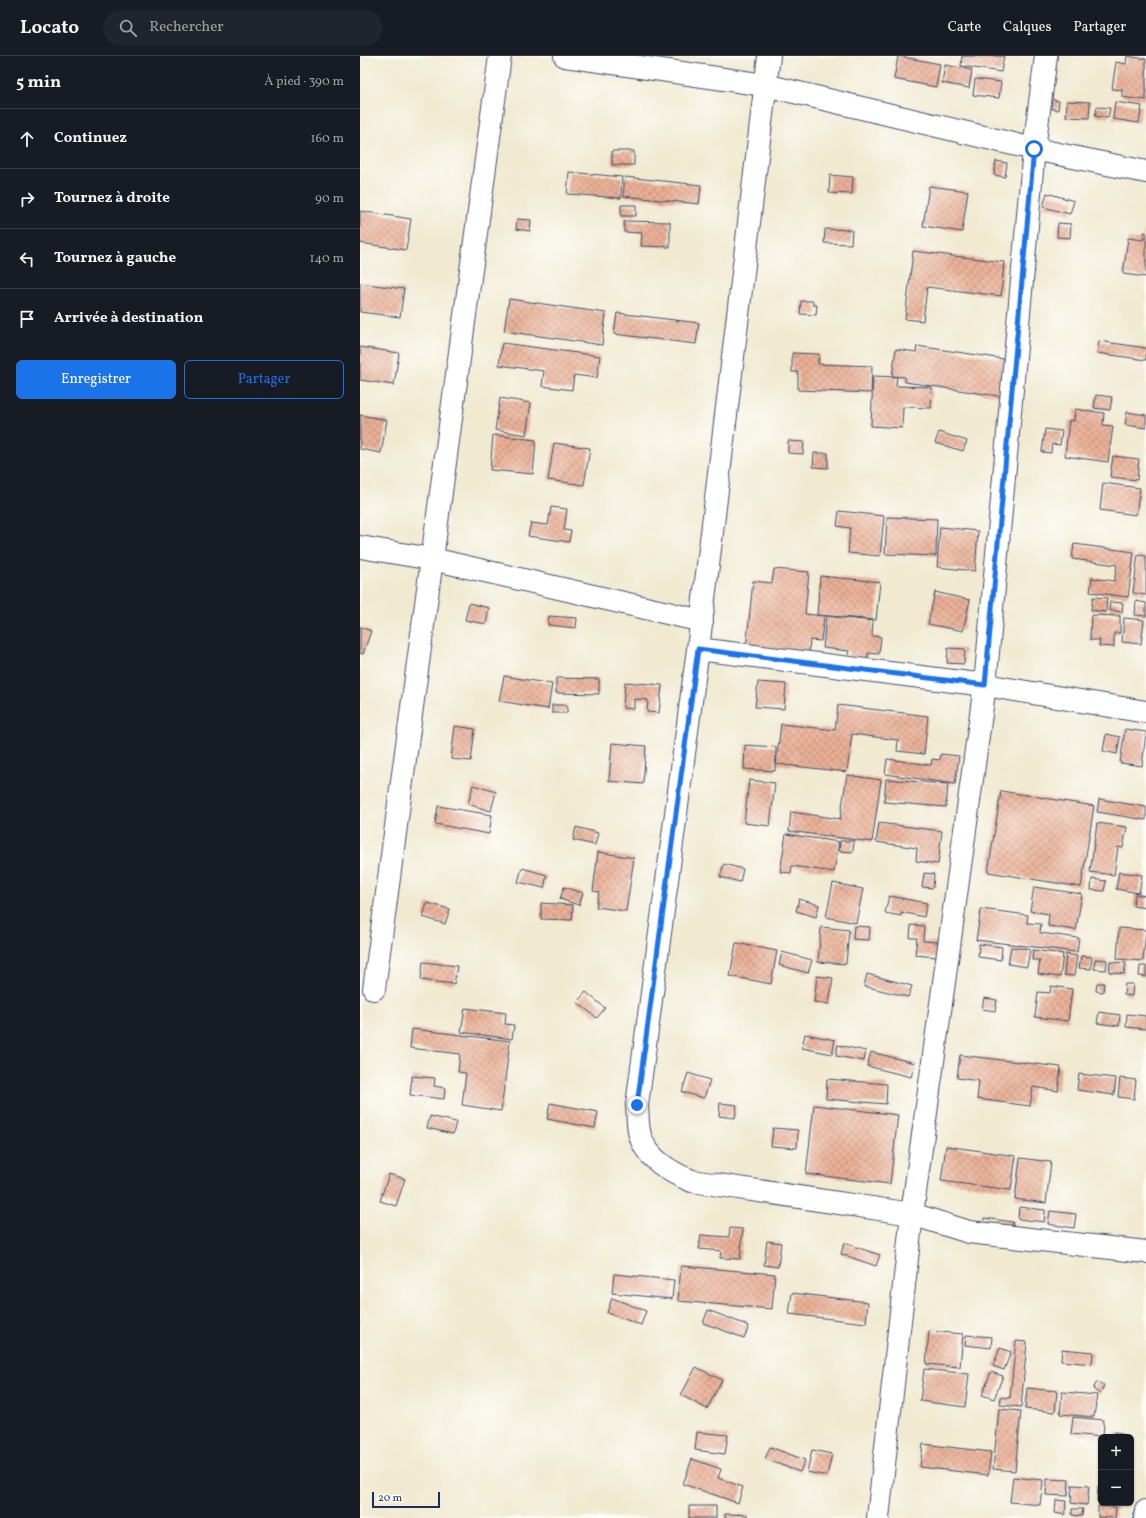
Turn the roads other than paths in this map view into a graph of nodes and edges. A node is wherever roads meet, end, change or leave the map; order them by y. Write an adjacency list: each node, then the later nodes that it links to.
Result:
1 (500, 56): 9 (street)
2 (565, 56): 5 (street)
3 (769, 56): 5 (street)
4 (1046, 56): 6 (street)
5 (765, 85): 6 (street); 10 (street)
6 (1034, 149): 7 (street); 12 (street)
7 (1146, 172)
8 (360, 547): 9 (street)
9 (432, 559): 10 (street); 14 (street)
10 (702, 621): 11 (street)
11 (698, 649): 12 (street); 15 (street)
12 (985, 685): 13 (street); 15 (street)
13 (1146, 712)
14 (374, 989)
15 (912, 1214): 16 (street); 18 (street)
16 (1146, 1252)
17 (1146, 1511): 19 (street)
18 (878, 1518)
19 (1145, 1518)

